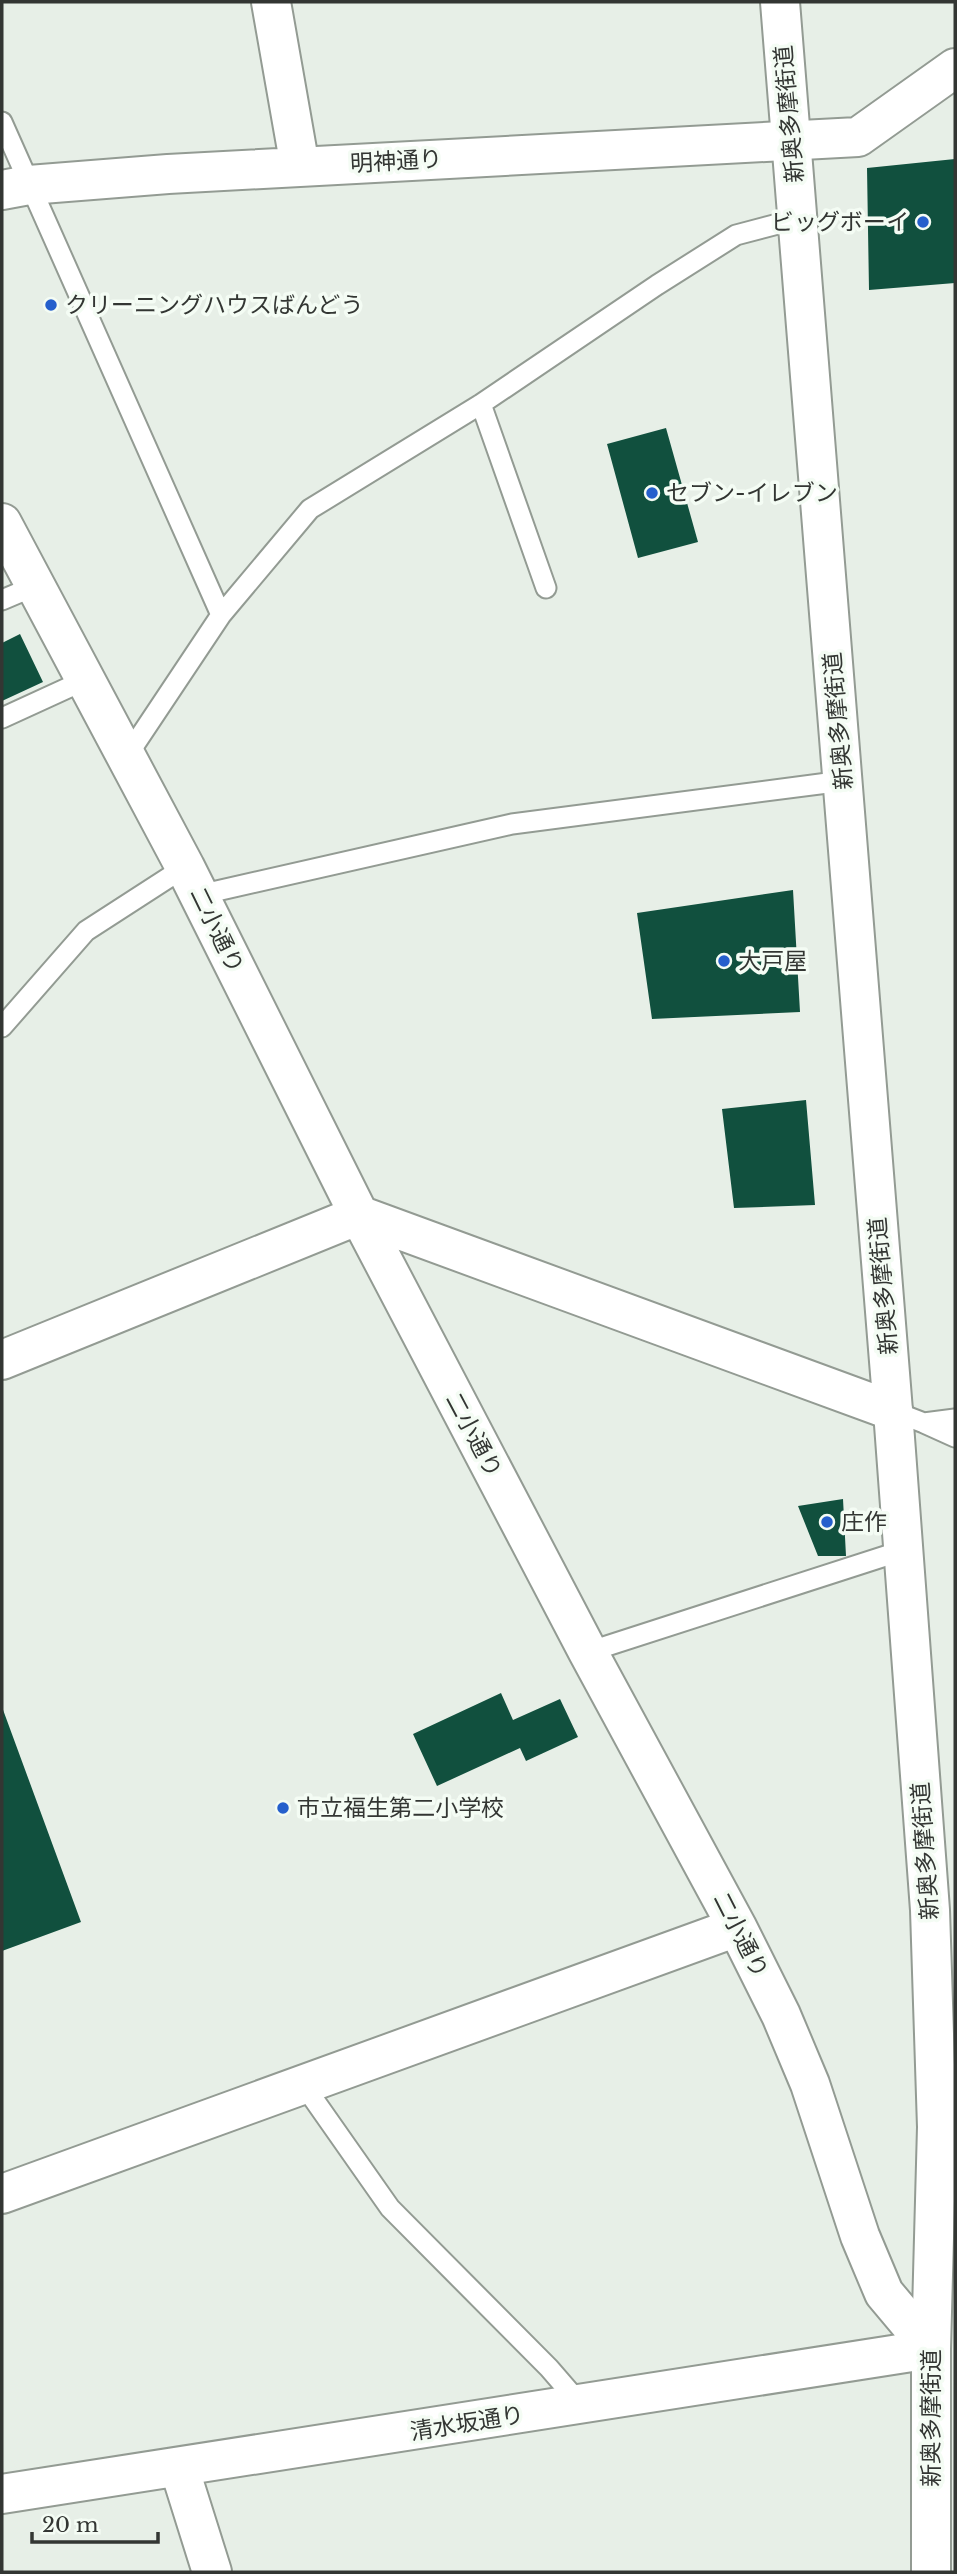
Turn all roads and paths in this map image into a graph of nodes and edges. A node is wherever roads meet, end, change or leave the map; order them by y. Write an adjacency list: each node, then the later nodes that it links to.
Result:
1 (271, 2): 6 (street)
2 (780, 2): 5 (street, 新奥多摩街道)
3 (955, 68): 5 (street, 明神通り)
4 (2, 122): 7 (lane)
5 (792, 140): 6 (street, 明神通り); 8 (street, 新奥多摩街道)
6 (300, 167): 7 (street, 明神通り)
7 (15, 188): 13 (lane)
8 (797, 219): 9 (lane); 17 (street, 新奥多摩街道)
9 (481, 404): 11 (lane); 13 (lane)
10 (2, 523): 12 (street, 二小通り)
11 (546, 588)
12 (18, 593): 14 (street, 二小通り)
13 (221, 615): 16 (lane)
14 (85, 680): 15 (lane); 16 (street, 二小通り)
15 (2, 719)
16 (127, 756): 18 (street, 二小通り)
17 (843, 781): 18 (lane); 22 (street, 新奥多摩街道)
18 (192, 881): 19 (lane); 20 (street, 二小通り)
19 (2, 1027)
20 (359, 1215): 21 (street); 22 (street); 26 (street, 二小通り)
21 (2, 1360)
22 (909, 1417): 23 (lane); 24 (lane); 25 (street, 新奥多摩街道)
23 (955, 1419)
24 (955, 1437)
25 (904, 1550): 26 (lane); 30 (street, 新奥多摩街道)
26 (588, 1652): 27 (street, 二小通り)
27 (737, 1927): 28 (street); 30 (street, 二小通り)
28 (303, 2084): 29 (street); 31 (lane)
29 (2, 2194)
30 (932, 2349): 31 (street, 清水坂通り); 35 (street, 新奥多摩街道)
31 (582, 2405): 32 (street, 清水坂通り)
32 (179, 2467): 33 (street, 清水坂通り); 34 (street)
33 (2, 2494)
34 (212, 2572)
35 (931, 2572)

